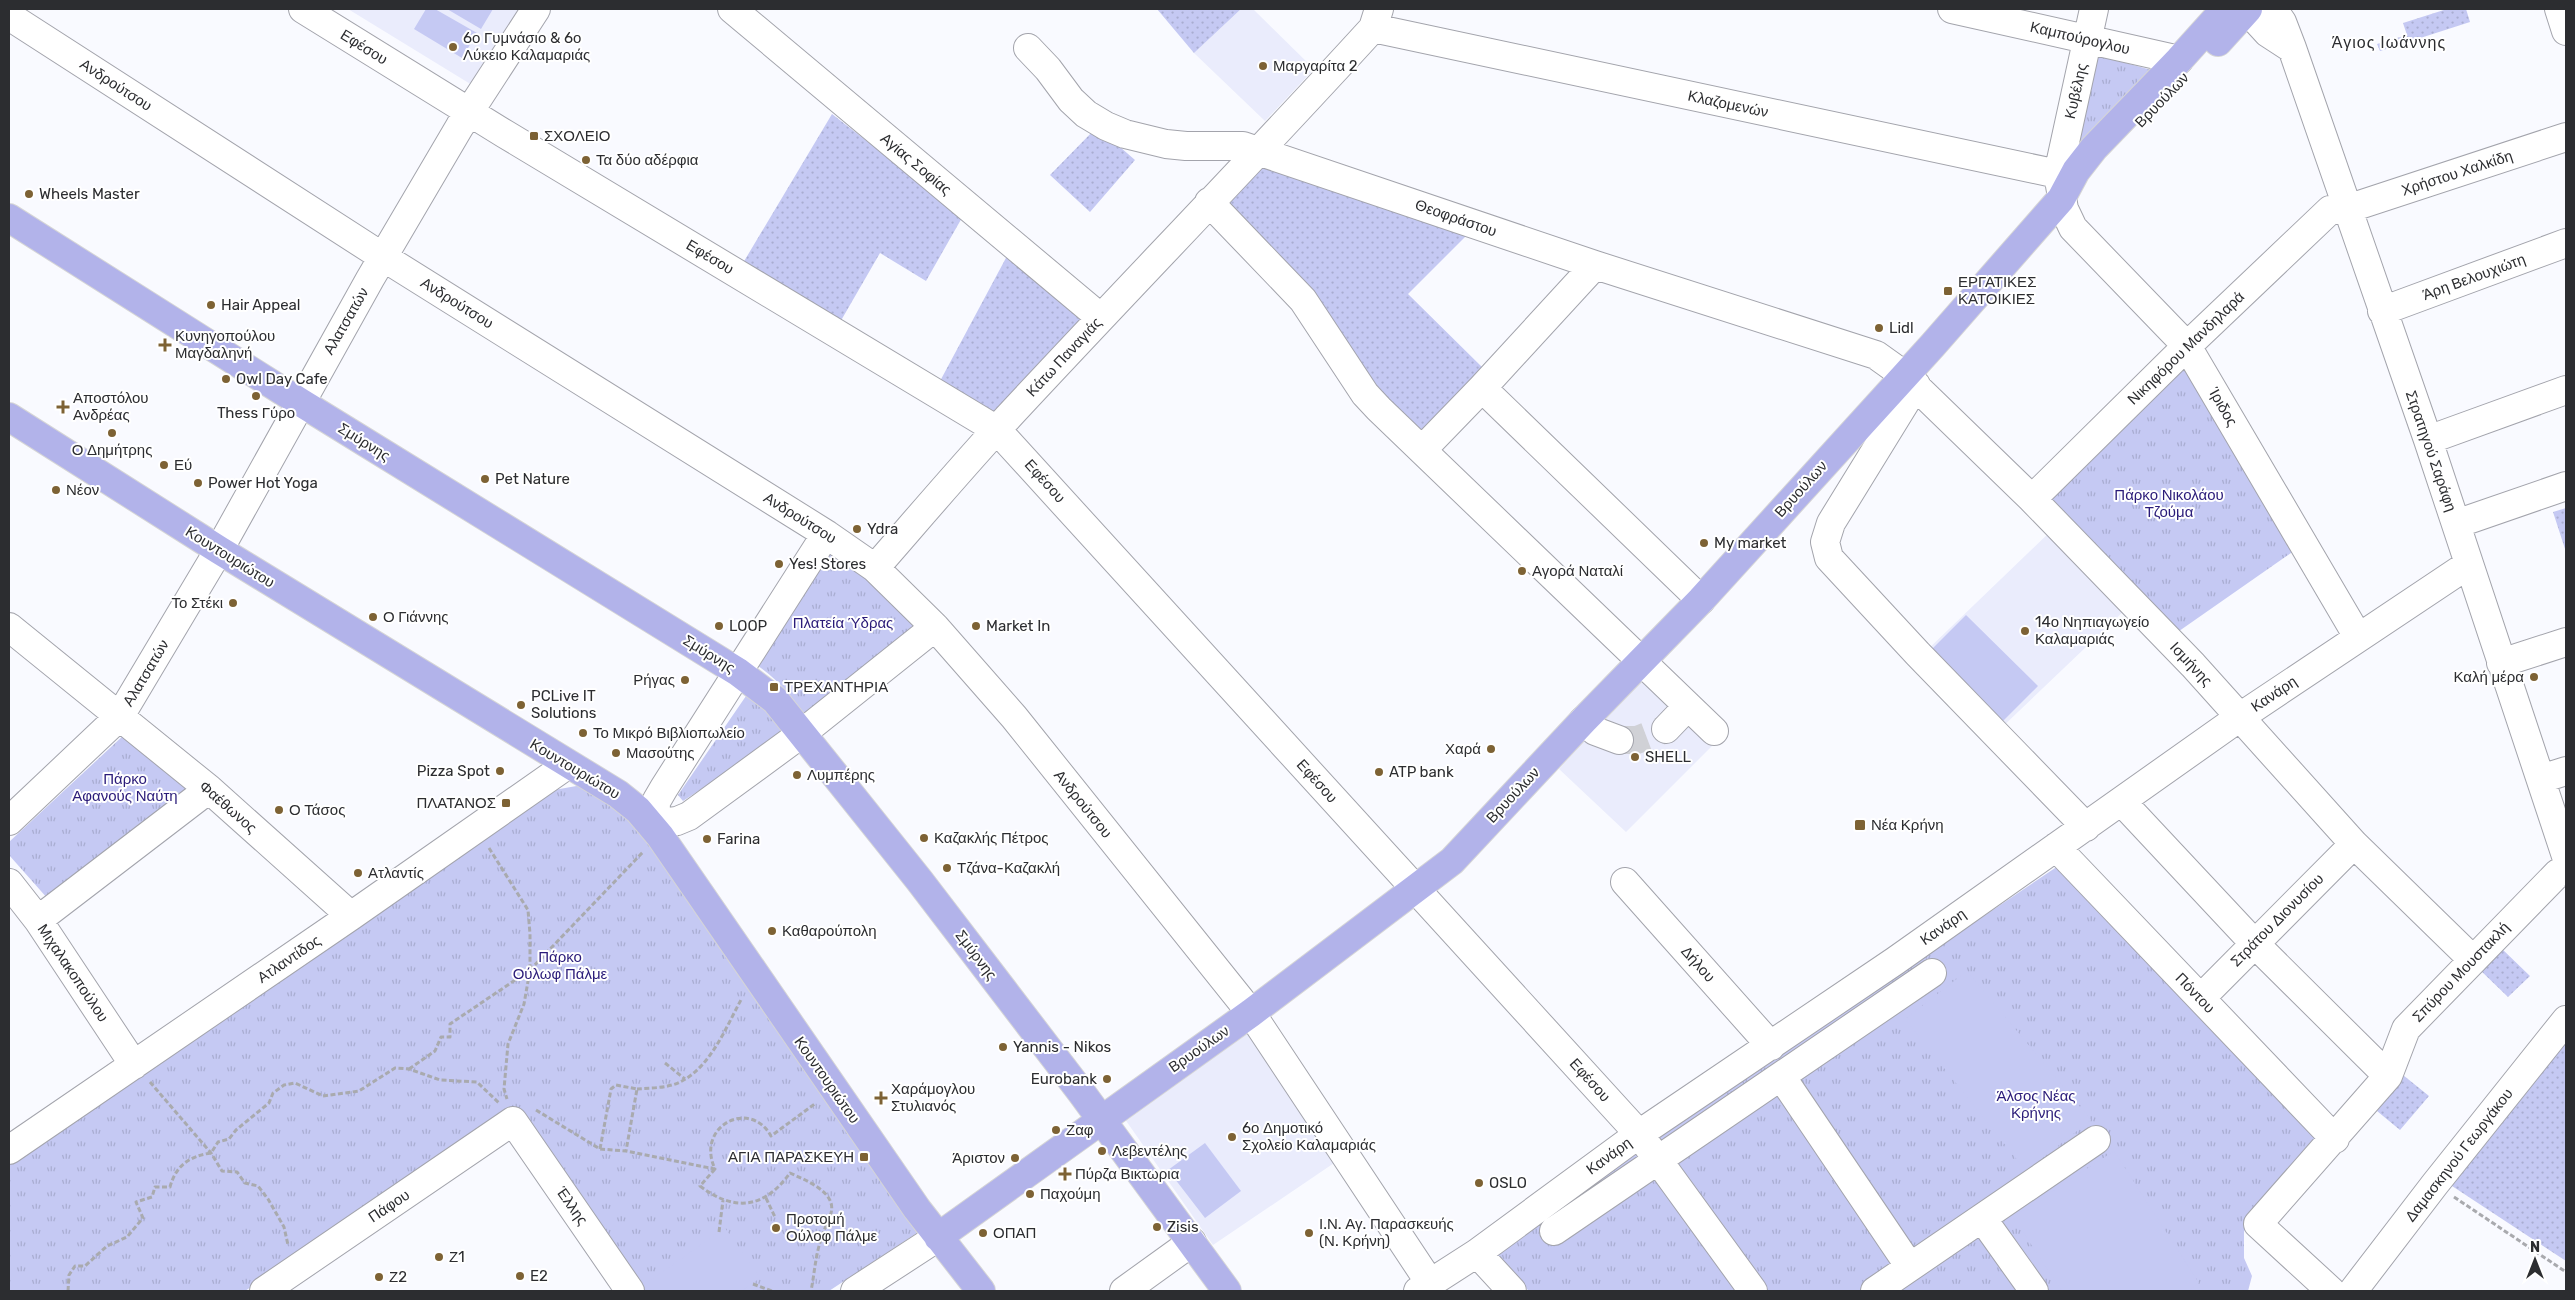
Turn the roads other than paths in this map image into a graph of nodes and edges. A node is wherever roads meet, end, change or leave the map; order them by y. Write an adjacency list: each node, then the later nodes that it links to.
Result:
1 (303, 9): 12 (street, Εφέσου)
2 (536, 9): 12 (street, Αλατσατών)
3 (732, 9): 23 (street, Αγίας Σοφίας)
4 (1952, 9): 9 (street, Καμπούρογλου)
5 (2094, 9): 9 (street, Κυβέλης)
6 (2251, 13): 11 (main road, Βρυούλων); 15 (main road, Βρυούλων); 17 (street, Στρατηγού Σαράφη)
7 (9, 16): 20 (street, Ανδρούτσου)
8 (1376, 18): 14 (street, Κάτω Παναγιάς); 15 (street, Κλαζομενών)
9 (2088, 39): 11 (street, Καμπούρογλου); 15 (street, Κυβέλης)
10 (1028, 48): 14 (street, Θεοφράστου)
11 (2179, 60): 15 (main road, Βρυούλων)
12 (469, 111): 20 (street, Αλατσατών); 30 (street, Εφέσου)
13 (2566, 137): 17 (street, Χρήστου Χαλκίδη)
14 (1260, 152): 16 (street, Κάτω Παναγιάς); 21 (street, Θεοφράστου)
15 (2063, 186): 24 (street, Ίριδος); 25 (main road, Βρυούλων)
16 (1209, 202): 23 (street, Κάτω Παναγιάς); 32 (street)
17 (2348, 209): 22 (street, Στρατηγού Σαράφη); 24 (street, Νικηφόρου Μανδηλαρά)
18 (9, 218): 28 (main road, Σμύρνης)
19 (2566, 243): 22 (street, Άρη Βελουχιώτη)
20 (383, 257): 28 (street, Αλατσατών); 36 (street, Ανδρούτσου)
21 (1595, 265): 25 (street, Θεοφράστου); 26 (street)
22 (2382, 311): 31 (street, Στρατηγού Σαράφη)
23 (1101, 318): 30 (street, Κάτω Παναγιάς)
24 (2187, 346): 34 (street, Νικηφόρου Μανδηλαρά); 43 (street, Ίριδος)
25 (1910, 380): 34 (street, Ισμήνης); 40 (main road, Βρυούλων); 62 (street)
26 (1482, 388): 32 (street); 40 (street)
27 (2566, 390): 31 (street)
28 (300, 402): 37 (street, Αλατσατών); 47 (main road, Σμύρνης)
29 (9, 417): 37 (main road, Κουντουριώτου)
30 (997, 430): 39 (street, Κάτω Παναγιάς); 70 (street, Εφέσου)
31 (2428, 440): 35 (street, Στρατηγού Σαράφη)
32 (1422, 450): 45 (street)
33 (2566, 486): 35 (street)
34 (2032, 499): 50 (street, Ισμήνης)
35 (2456, 524): 38 (street, Στρατηγού Σαράφη)
36 (826, 534): 39 (street, Ανδρούτσου); 47 (street)
37 (219, 550): 49 (street, Αλατσατών); 56 (main road, Κουντουριώτου)
38 (2469, 564): 43 (street, Κανάρη); 46 (street, Στρατηγού Σαράφη)
39 (875, 568): 42 (street, Ανδρούτσου)
40 (1700, 600): 45 (main road, Βρυούλων)
41 (9, 626): 49 (street, Φαέθωνος)
42 (935, 627): 54 (street); 77 (street, Ανδρούτσου)
43 (2358, 637): 50 (street, Κανάρη)
44 (2566, 642): 46 (street)
45 (1641, 661): 48 (street); 51 (main road, Βρυούλων)
46 (2501, 664): 58 (street, Στρατηγού Σαράφη)
47 (738, 672): 54 (main road, Σμύρνης); 63 (street)
48 (1688, 706): 52 (street); 53 (street)
49 (120, 716): 59 (street, Φαέθωνος); 61 (street, Αλατσατών)
50 (2240, 718): 60 (street, Κανάρη); 64 (street, Ισμήνης)
51 (1582, 721): 55 (street); 70 (main road, Βρυούλων)
52 (1666, 729)
53 (1714, 732)
54 (801, 734): 63 (street); 84 (main road, Σμύρνης)
55 (1619, 740)
56 (567, 764): 63 (main road, Κουντουριώτου); 71 (street, Ατλαντίδος)
57 (2566, 771): 58 (street)
58 (2540, 779): 66 (street, Στρατηγού Σαράφη)
59 (209, 789): 71 (street, Φαέθωνος); 72 (street)
60 (2122, 802): 62 (street, Κανάρη); 73 (street)
61 (9, 821)
62 (2086, 827): 65 (street, Κανάρη)
63 (655, 830): 92 (main road, Κουντουριώτου)
64 (2354, 844): 73 (street, Στράτου Διονυσίου); 74 (street, Ισμήνης)
65 (2056, 847): 76 (street, Πόντου); 79 (street, Κανάρη)
66 (2566, 856)
67 (2566, 871): 74 (street, Σπύρου Μουστακλή)
68 (1625, 882): 79 (street, Δήλου)
69 (9, 883): 72 (street, Μιχαλακοπούλου)
70 (1416, 890): 77 (main road, Βρυούλων); 85 (street, Εφέσου)
71 (351, 916): 80 (street, Ατλαντίδος)
72 (38, 920): 80 (street, Μιχαλακοπούλου)
73 (2254, 943): 76 (street, Στράτου Διονυσίου); 82 (street)
74 (2472, 959): 82 (street, Σπύρου Μουστακλή)
75 (1932, 973): 81 (street)
76 (2201, 998): 86 (street, Πόντου)
77 (1251, 1013): 84 (main road, Βρυούλων); 96 (street, Ανδρούτσου)
78 (2566, 1020): 108 (street, Δαμασκηνού Γεωργάκου)
79 (1771, 1046): 85 (street, Κανάρη)
80 (134, 1065): 88 (street, Ατλαντίδος)
81 (1781, 1076): 89 (street); 95 (street)
82 (2388, 1076): 86 (street, Σπύρου Μουστακλή)
83 (522, 1114): 97 (street, Πάφου); 98 (street, Έλλης)
84 (1101, 1119): 92 (main road, Βρυούλων); 93 (main road, Σμύρνης)
85 (1639, 1134): 89 (street, Εφέσου); 94 (street, Κανάρη)
86 (2335, 1139): 107 (street, Σπύρου Μουστακλή)
87 (2096, 1140): 90 (street)
88 (9, 1150)
89 (1658, 1160): 91 (street); 104 (street, Εφέσου)
90 (1982, 1218): 95 (street); 106 (street)
91 (1554, 1231)
92 (938, 1237): 99 (street, Βρυούλων); 100 (main road, Κουντουριώτου)
93 (1192, 1242): 101 (street); 102 (main road, Σμύρνης)
94 (1477, 1253): 96 (street, Κανάρη); 103 (street)
95 (1910, 1267): 105 (street)
96 (1424, 1287)
97 (277, 1288)
98 (630, 1291)
99 (854, 1291)
100 (982, 1291)
101 (1124, 1291)
102 (1227, 1291)
103 (1512, 1291)
104 (1753, 1291)
105 (1875, 1291)
106 (2034, 1291)
107 (2330, 1291)
108 (2353, 1291)

